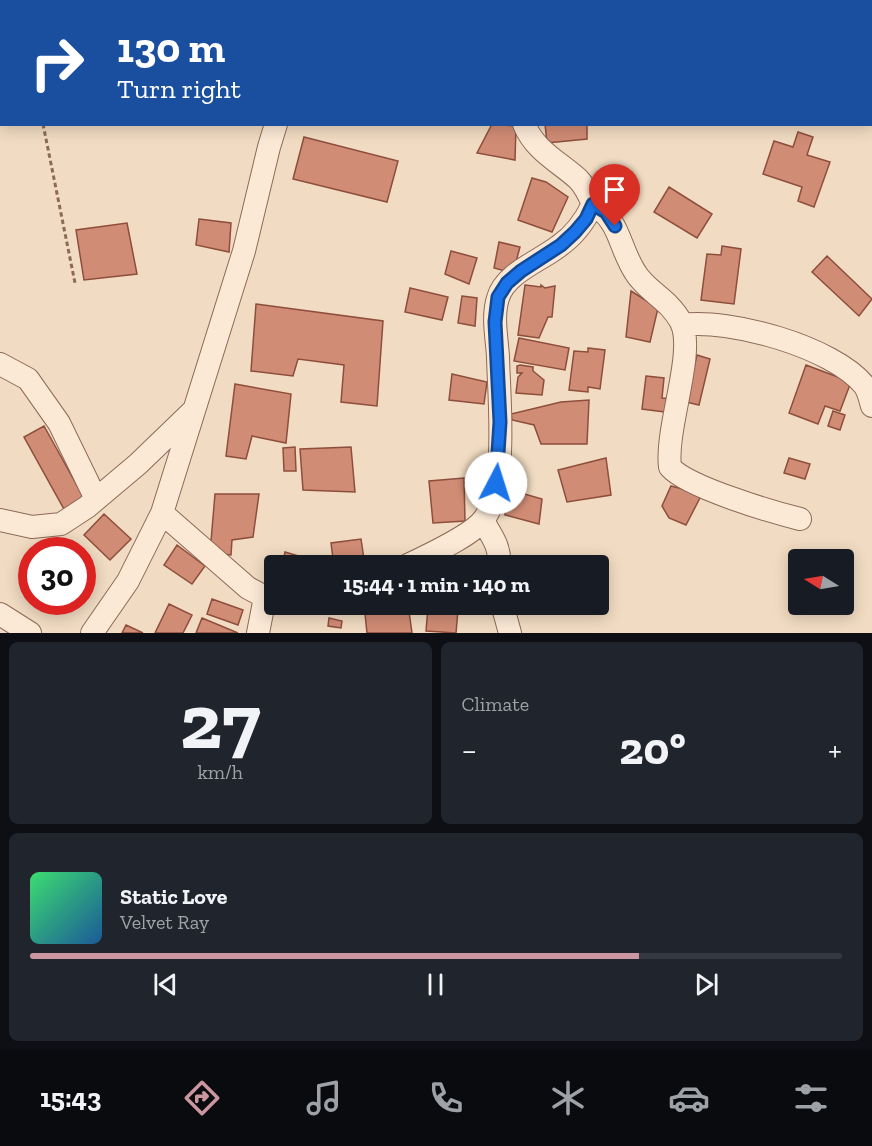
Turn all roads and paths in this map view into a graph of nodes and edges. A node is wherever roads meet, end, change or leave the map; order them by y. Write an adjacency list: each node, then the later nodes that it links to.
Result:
1 (43, 126): 7 (path)
2 (259, 126): 5 (street)
3 (275, 126): 5 (street)
4 (525, 126): 6 (street)
5 (268, 147): 11 (street)
6 (593, 204): 8 (street); 16 (street)
7 (75, 283)
8 (682, 325): 10 (street); 14 (street)
9 (0, 364): 12 (street)
10 (872, 406)
11 (195, 409): 12 (street); 13 (street)
12 (96, 499): 15 (street)
13 (162, 513): 19 (street); 24 (street)
14 (800, 519)
15 (0, 520)
16 (483, 521): 17 (street); 18 (street)
17 (429, 555)
18 (500, 555)
19 (264, 595)
20 (0, 614): 23 (street)
21 (264, 615): 25 (street)
22 (505, 615): 26 (street)
23 (30, 633)
24 (92, 633)
25 (258, 633)
26 (510, 633)

